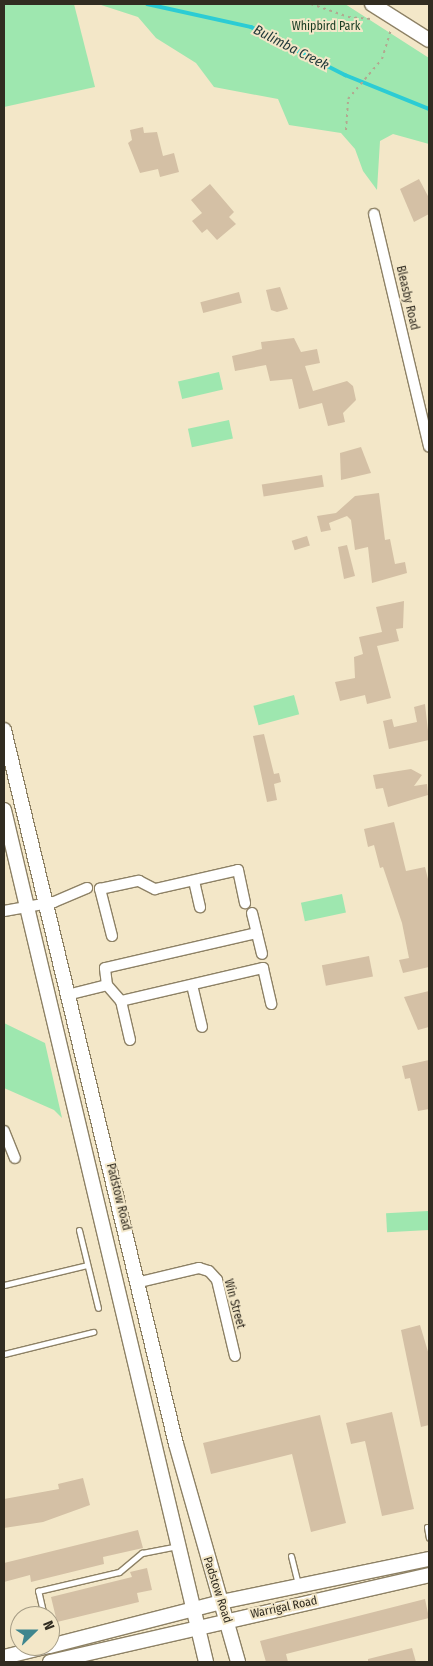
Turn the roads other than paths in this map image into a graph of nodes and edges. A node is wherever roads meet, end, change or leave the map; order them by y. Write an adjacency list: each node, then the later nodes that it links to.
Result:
1 (378, 9): 2 (main road)
2 (429, 40)
3 (374, 214): 4 (street, Bleasby Road)
4 (429, 447)
5 (4, 730): 10 (main road, Padstow Road)
6 (4, 810): 11 (main road, Padstow Road)
7 (194, 881): 9 (street); 12 (street); 16 (street)
8 (88, 888): 10 (street)
9 (245, 903)
10 (44, 904): 11 (street); 20 (main road, Padstow Road)
11 (26, 906): 13 (street); 37 (main road, Padstow Road)
12 (200, 907)
13 (4, 911)
14 (252, 913): 15 (street)
15 (257, 933): 17 (street); 18 (street)
16 (112, 936)
17 (262, 954)
18 (107, 985): 20 (street); 21 (street)
19 (192, 985): 21 (street); 22 (street); 23 (street)
20 (67, 995): 29 (main road, Padstow Road)
21 (121, 1001): 24 (street)
22 (271, 1004)
23 (202, 1027)
24 (130, 1040)
25 (4, 1132): 26 (street)
26 (15, 1158)
27 (79, 1230): 28 (lane)
28 (87, 1266): 30 (lane); 31 (lane)
29 (140, 1282): 34 (street, Win Street); 42 (main road, Padstow Road)
30 (4, 1285)
31 (98, 1308)
32 (93, 1332): 33 (lane)
33 (4, 1354)
34 (235, 1356)
35 (426, 1527): 36 (lane)
36 (429, 1538)
37 (179, 1545): 43 (lane); 44 (main road, Padstow Road)
38 (291, 1556): 41 (lane)
39 (429, 1559): 41 (main road, Warrigal Road)
40 (429, 1575): 45 (main road, Warrigal Road)
41 (299, 1587): 42 (main road, Warrigal Road)
42 (221, 1602): 44 (main road, Warrigal Road); 45 (main road, Padstow Road)
43 (42, 1606)
44 (194, 1609): 46 (main road, Padstow Road); 47 (main road, Warrigal Road)
45 (227, 1620): 46 (main road, Warrigal Road); 50 (main road, Padstow Road)
46 (198, 1627): 48 (main road, Warrigal Road); 49 (main road, Padstow Road)
47 (60, 1642)
48 (50, 1662)
49 (206, 1662)
50 (238, 1662)

